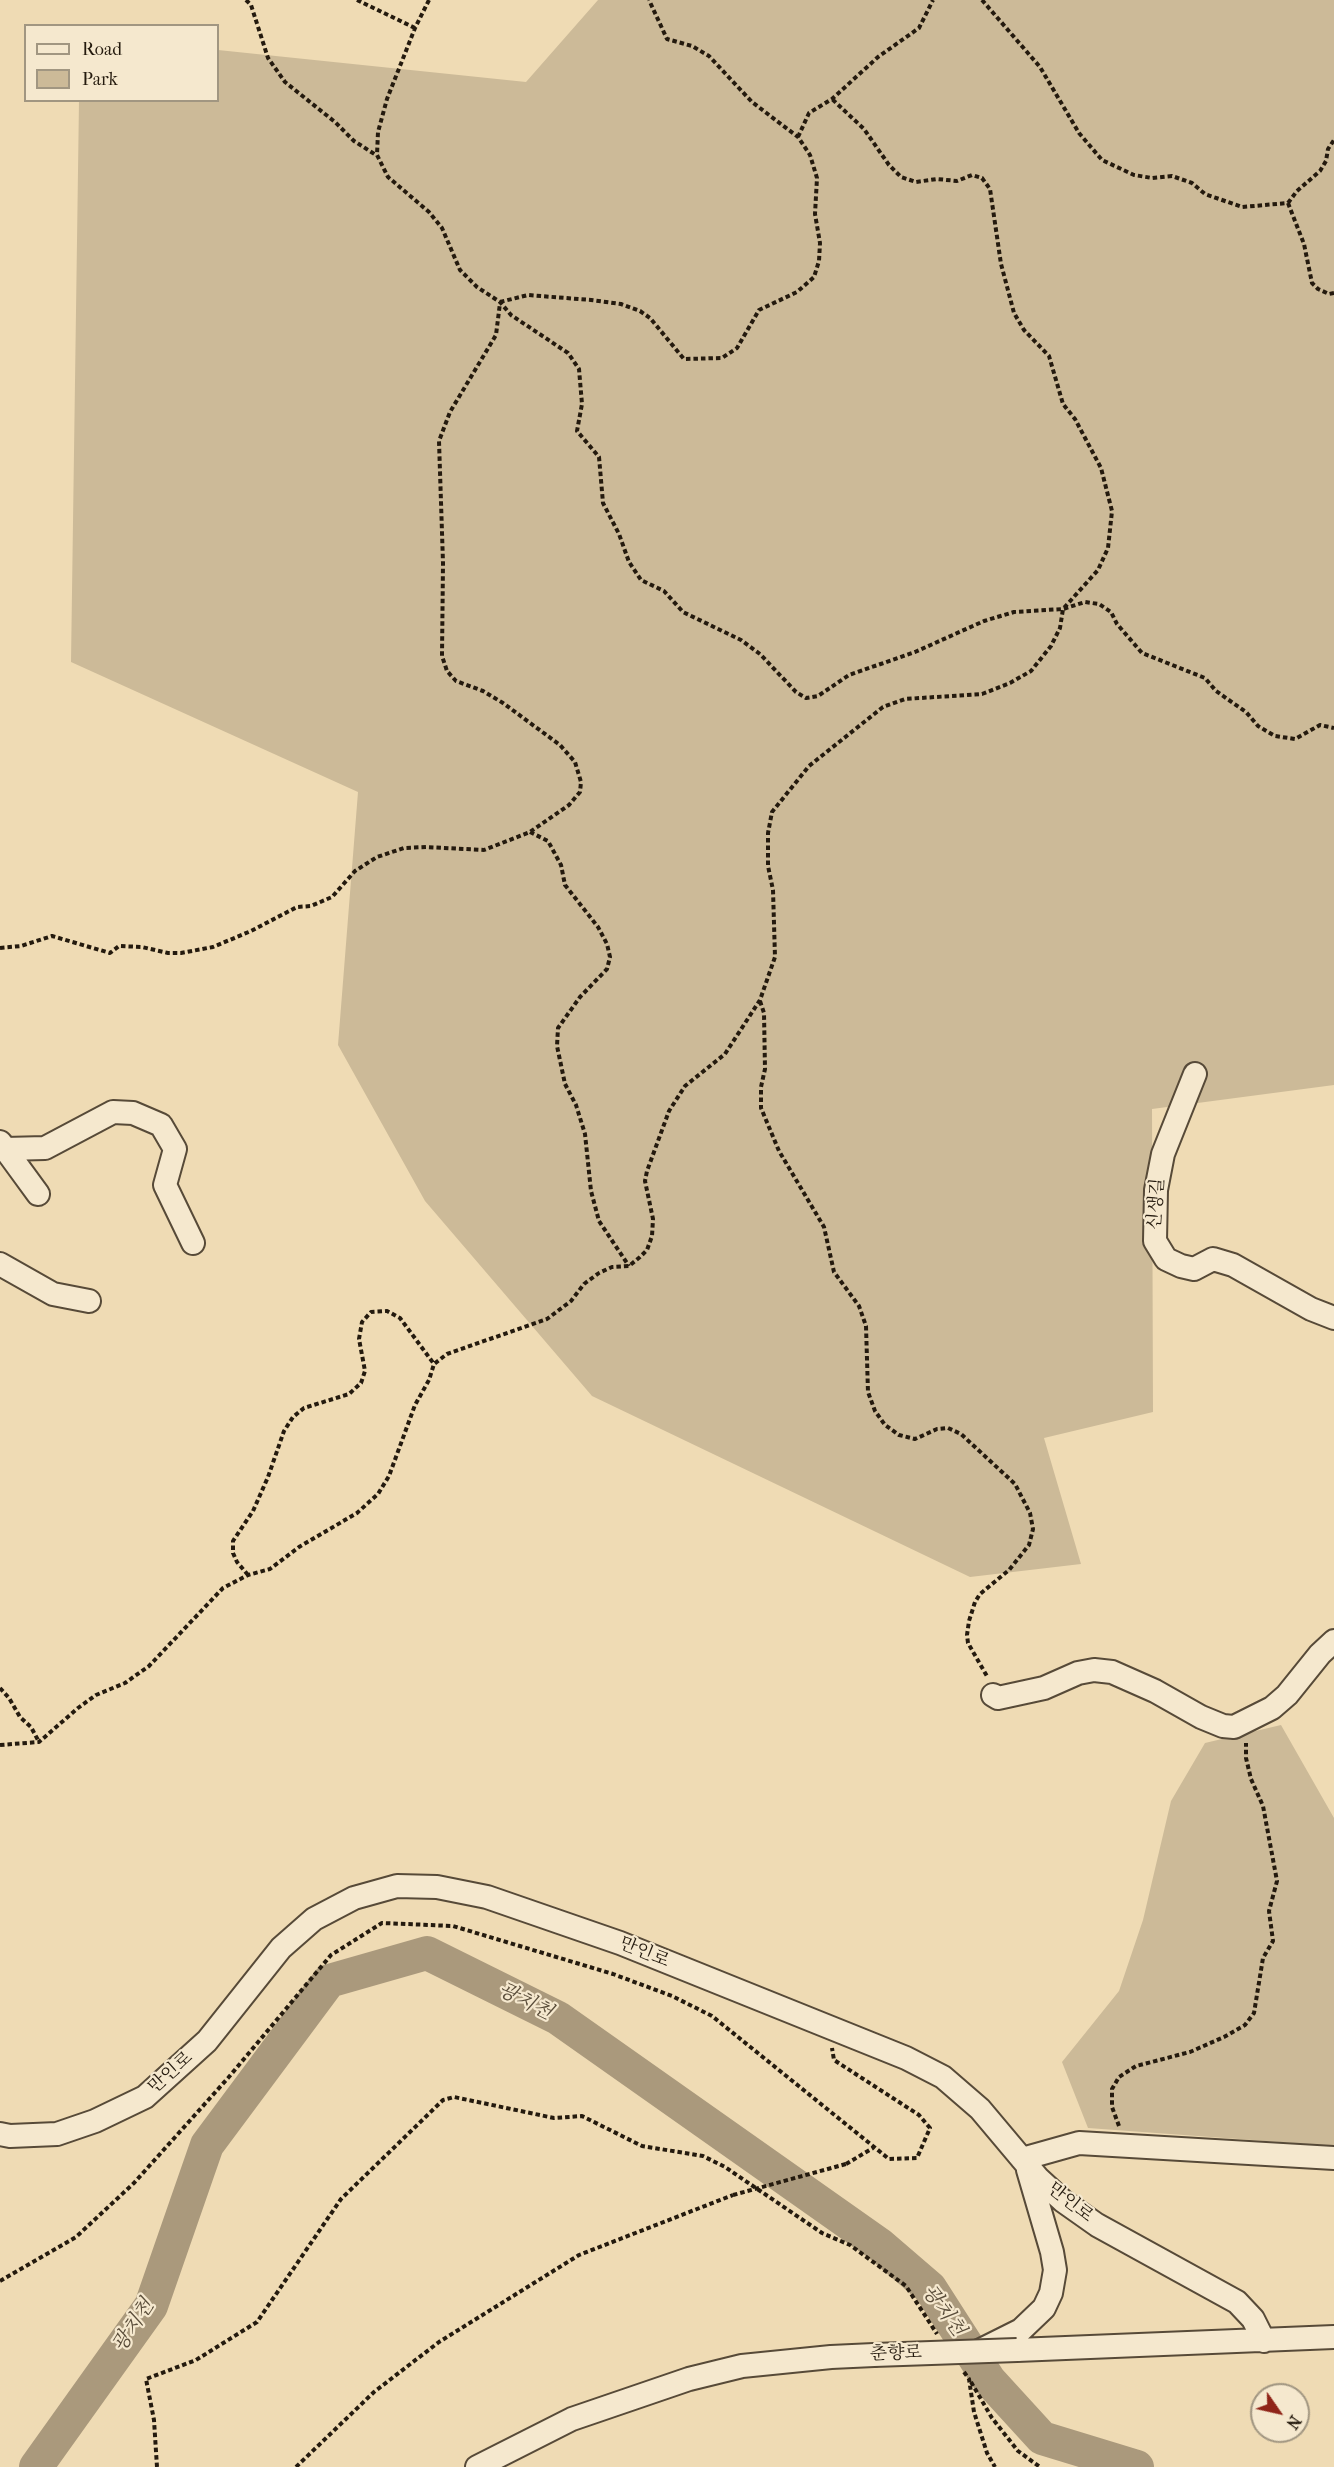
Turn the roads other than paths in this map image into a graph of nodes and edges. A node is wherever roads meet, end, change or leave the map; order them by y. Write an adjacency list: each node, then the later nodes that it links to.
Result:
1 (1195, 1074): 7 (street, 신생길)
2 (2, 1145): 3 (street); 4 (street)
3 (38, 1194)
4 (193, 1243)
5 (0, 1264): 6 (street)
6 (88, 1301)
7 (1334, 1318)
8 (1334, 1641): 9 (street)
9 (993, 1695)
10 (0, 2134): 12 (street, 만인로)
11 (1334, 2158): 12 (street)
12 (1024, 2161): 14 (street, 만인로); 15 (street)
13 (1334, 2337): 14 (street, 춘향로)
14 (1264, 2341): 15 (street, 춘향로, bridge)
15 (979, 2351): 16 (street, 춘향로, bridge)
16 (477, 2467)

